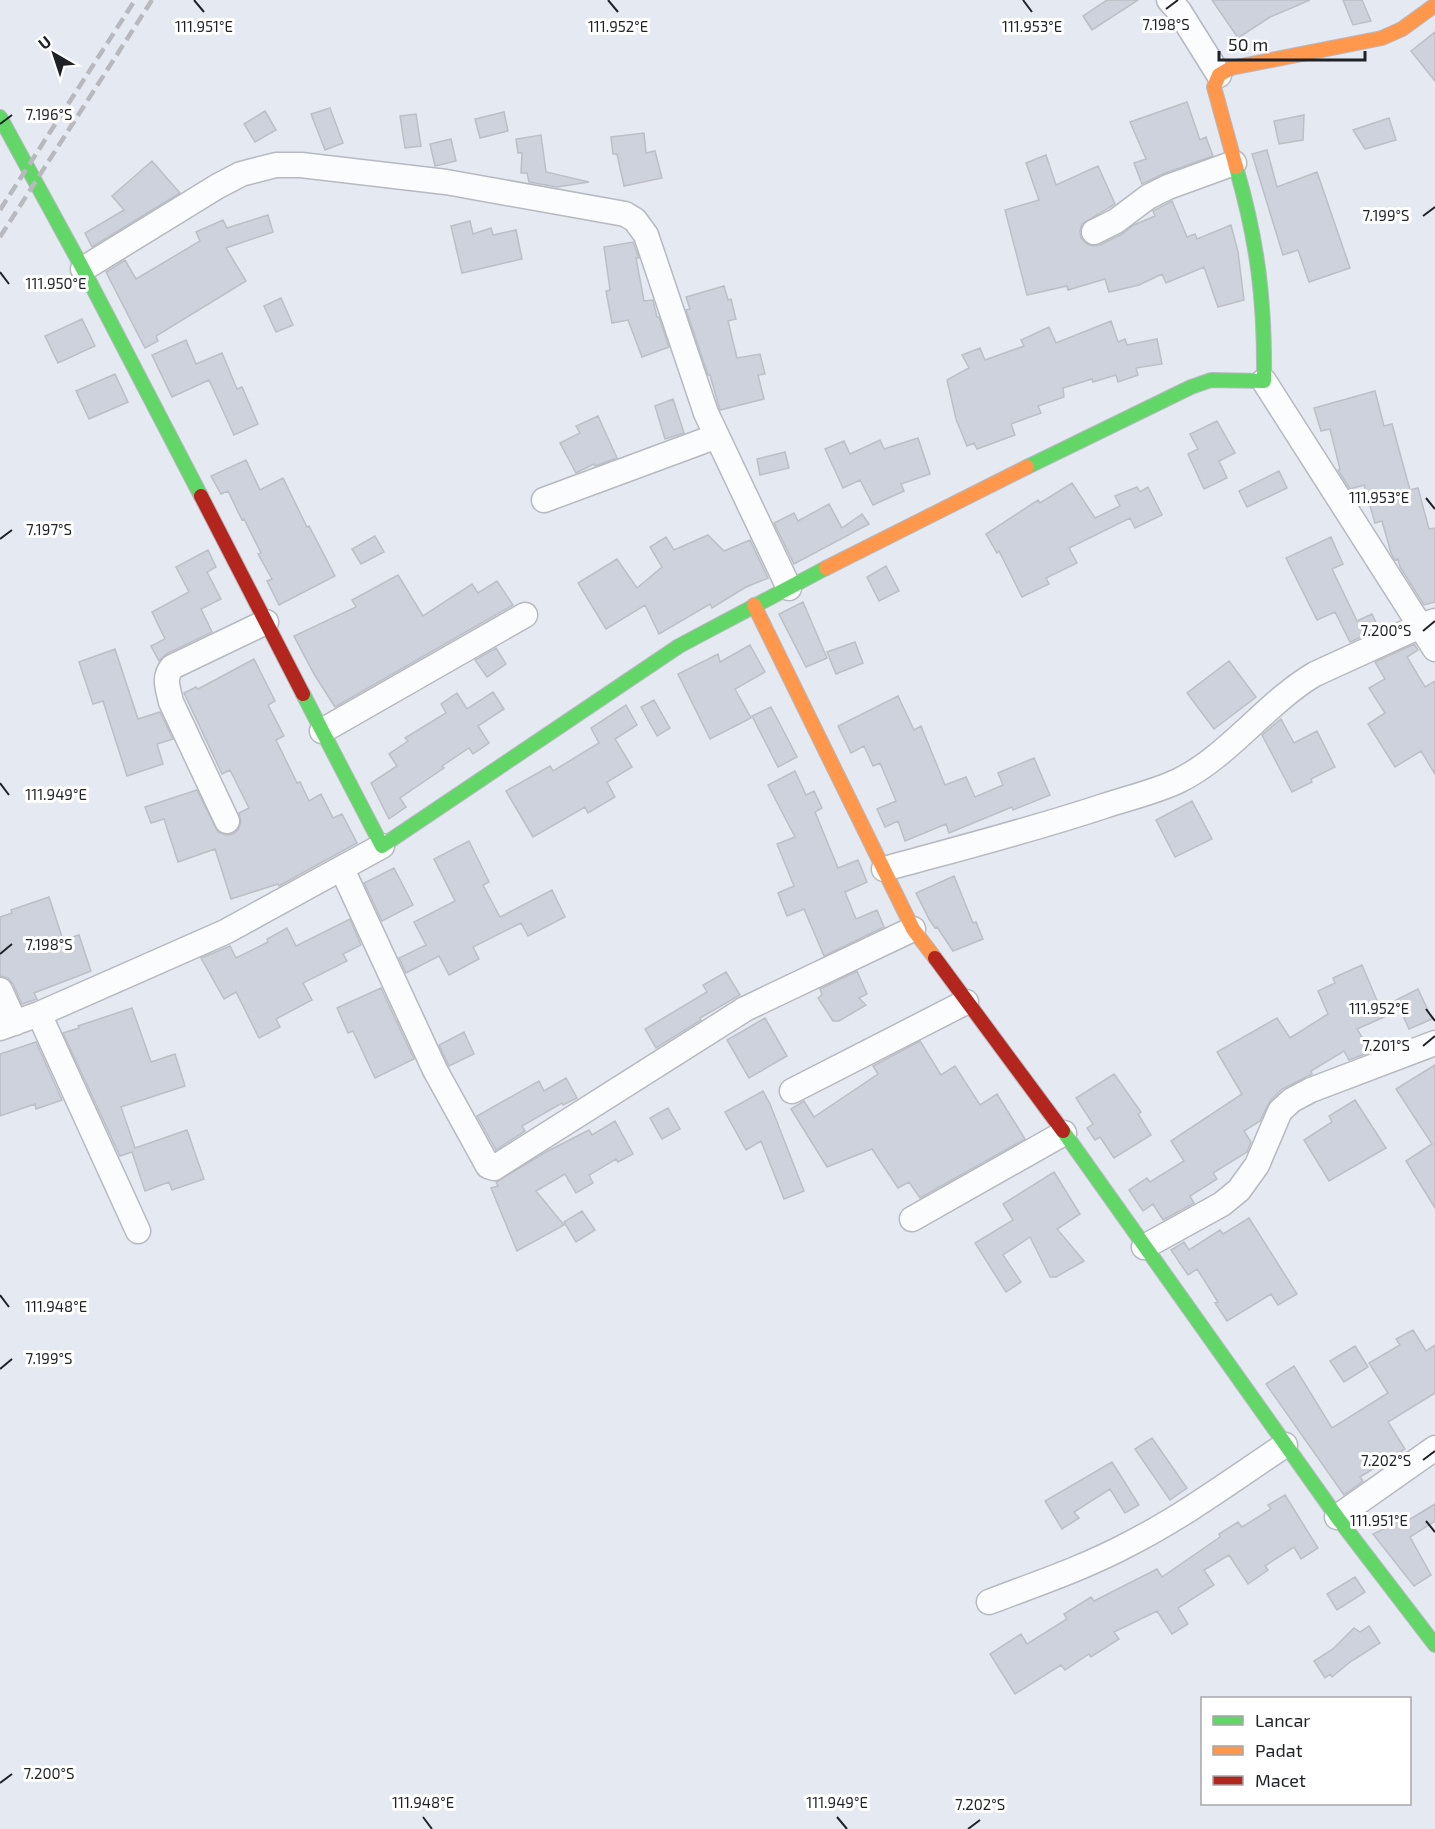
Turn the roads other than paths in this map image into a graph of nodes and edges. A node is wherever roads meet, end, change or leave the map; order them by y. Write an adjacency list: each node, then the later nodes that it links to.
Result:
1 (1169, 0): 3 (street)
2 (1435, 5): 3 (street)
3 (1220, 75): 5 (street)
4 (0, 117): 7 (street)
5 (1234, 163): 6 (street); 8 (street)
6 (1094, 232)
7 (83, 268): 9 (street); 14 (street)
8 (1264, 381): 11 (street); 15 (street)
9 (717, 436): 10 (street); 11 (street)
10 (544, 500)
11 (789, 588): 12 (street)
12 (754, 605): 19 (street); 21 (street)
13 (525, 615): 17 (street)
14 (266, 622): 17 (street); 18 (street)
15 (1427, 624): 16 (street); 21 (street)
16 (1435, 649)
17 (322, 731): 19 (street)
18 (227, 821)
19 (381, 846): 20 (street)
20 (342, 869): 22 (street); 25 (street)
21 (884, 870): 22 (street)
22 (913, 929): 24 (street)
23 (0, 990): 26 (street)
24 (966, 1002): 28 (street); 29 (street)
25 (39, 1014): 26 (street); 31 (street)
26 (7, 1025)
27 (1435, 1043): 32 (street)
28 (792, 1091)
29 (1064, 1133): 30 (street); 32 (street)
30 (912, 1219)
31 (138, 1231)
32 (1144, 1247): 33 (street)
33 (1285, 1445): 35 (street); 36 (street)
34 (1435, 1448): 35 (street)
35 (1337, 1517): 37 (street)
36 (988, 1602)
37 (1435, 1645)

